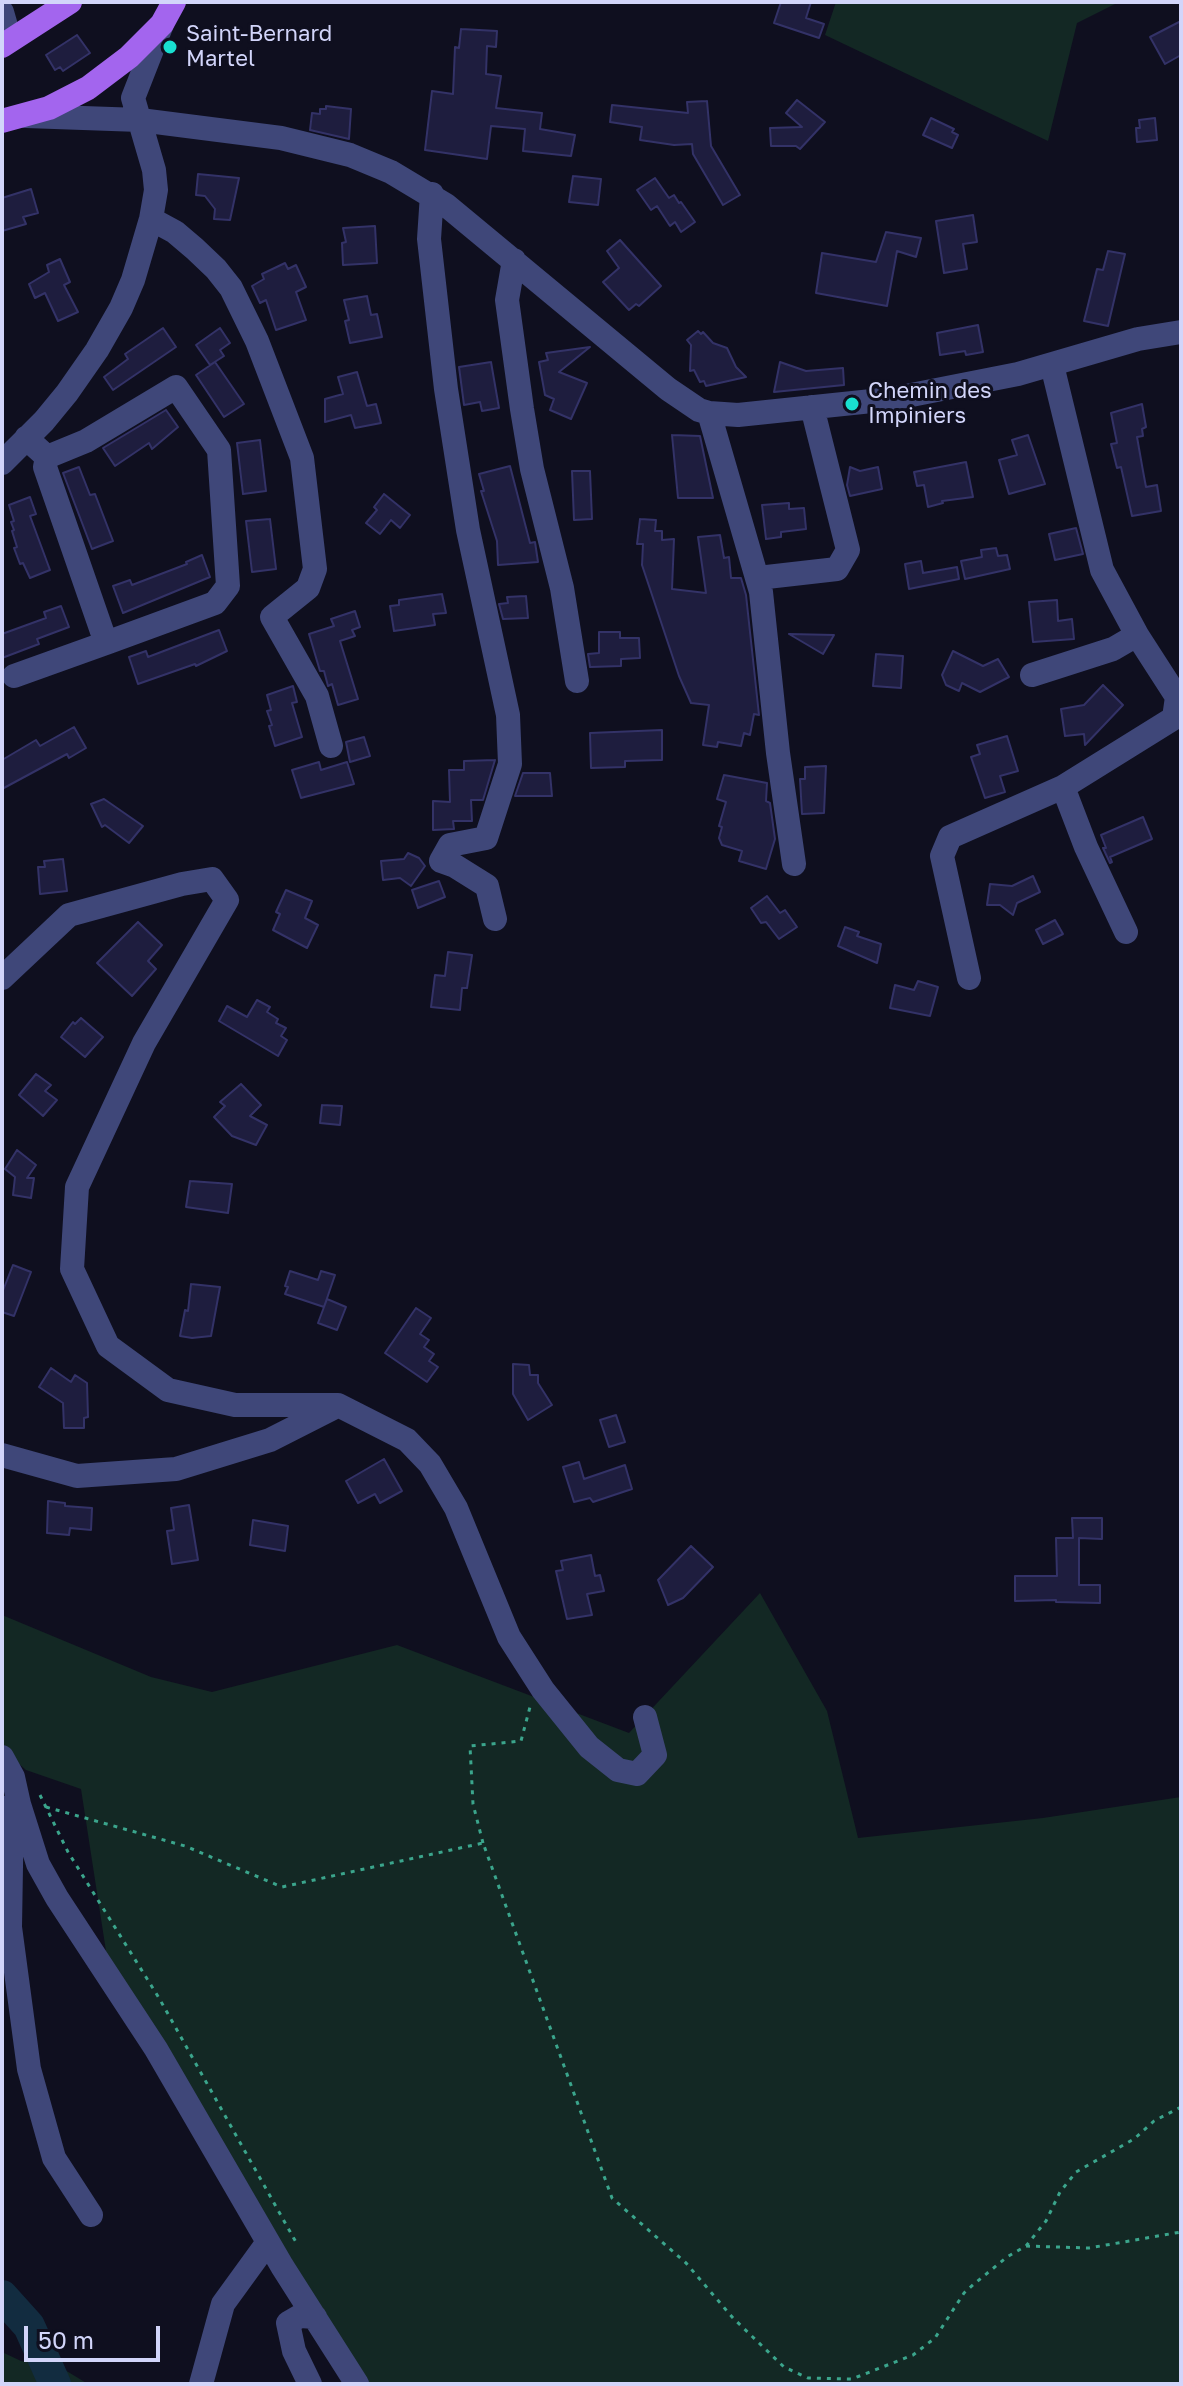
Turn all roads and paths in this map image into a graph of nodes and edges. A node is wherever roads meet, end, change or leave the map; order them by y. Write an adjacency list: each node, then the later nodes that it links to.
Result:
1 (70, 2): 5 (main road)
2 (174, 2): 4 (main road)
3 (2, 12): 5 (street)
4 (162, 24): 6 (main road); 7 (street)
5 (6, 43)
6 (9, 115): 7 (street)
7 (140, 120): 8 (street); 9 (street)
8 (432, 194): 10 (street); 27 (street)
9 (151, 219): 15 (street); 24 (street)
10 (514, 260): 14 (street); 23 (street)
11 (1181, 332): 12 (street)
12 (1052, 365): 13 (street); 19 (street)
13 (812, 407): 14 (street); 18 (street)
14 (709, 413): 18 (street)
15 (26, 438): 16 (street); 17 (street)
16 (47, 457): 20 (street); 20 (street)
17 (2, 463)
18 (758, 578): 26 (street)
19 (1137, 635): 21 (street); 25 (street)
20 (106, 643): 22 (street)
21 (1032, 675)
22 (14, 676)
23 (577, 681)
24 (331, 746)
25 (1063, 787): 28 (street); 30 (street)
26 (794, 864)
27 (495, 919)
28 (1126, 932)
29 (2, 978): 31 (street)
30 (969, 978)
31 (338, 1405): 32 (street); 33 (street)
32 (2, 1455)
33 (537, 1681): 34 (street); 37 (path)
34 (645, 1717)
35 (8, 1767): 36 (path); 38 (street); 42 (street)
36 (46, 1807): 37 (path); 44 (path)
37 (483, 1843): 43 (path)
38 (7, 1845): 40 (street)
39 (1181, 2107): 43 (path)
40 (91, 2215)
41 (1181, 2232): 43 (path)
42 (268, 2242): 44 (street); 46 (street)
43 (1026, 2246)
44 (282, 2266): 45 (street)
45 (315, 2317): 47 (street); 48 (street)
46 (201, 2384)
47 (310, 2384)
48 (357, 2384)

